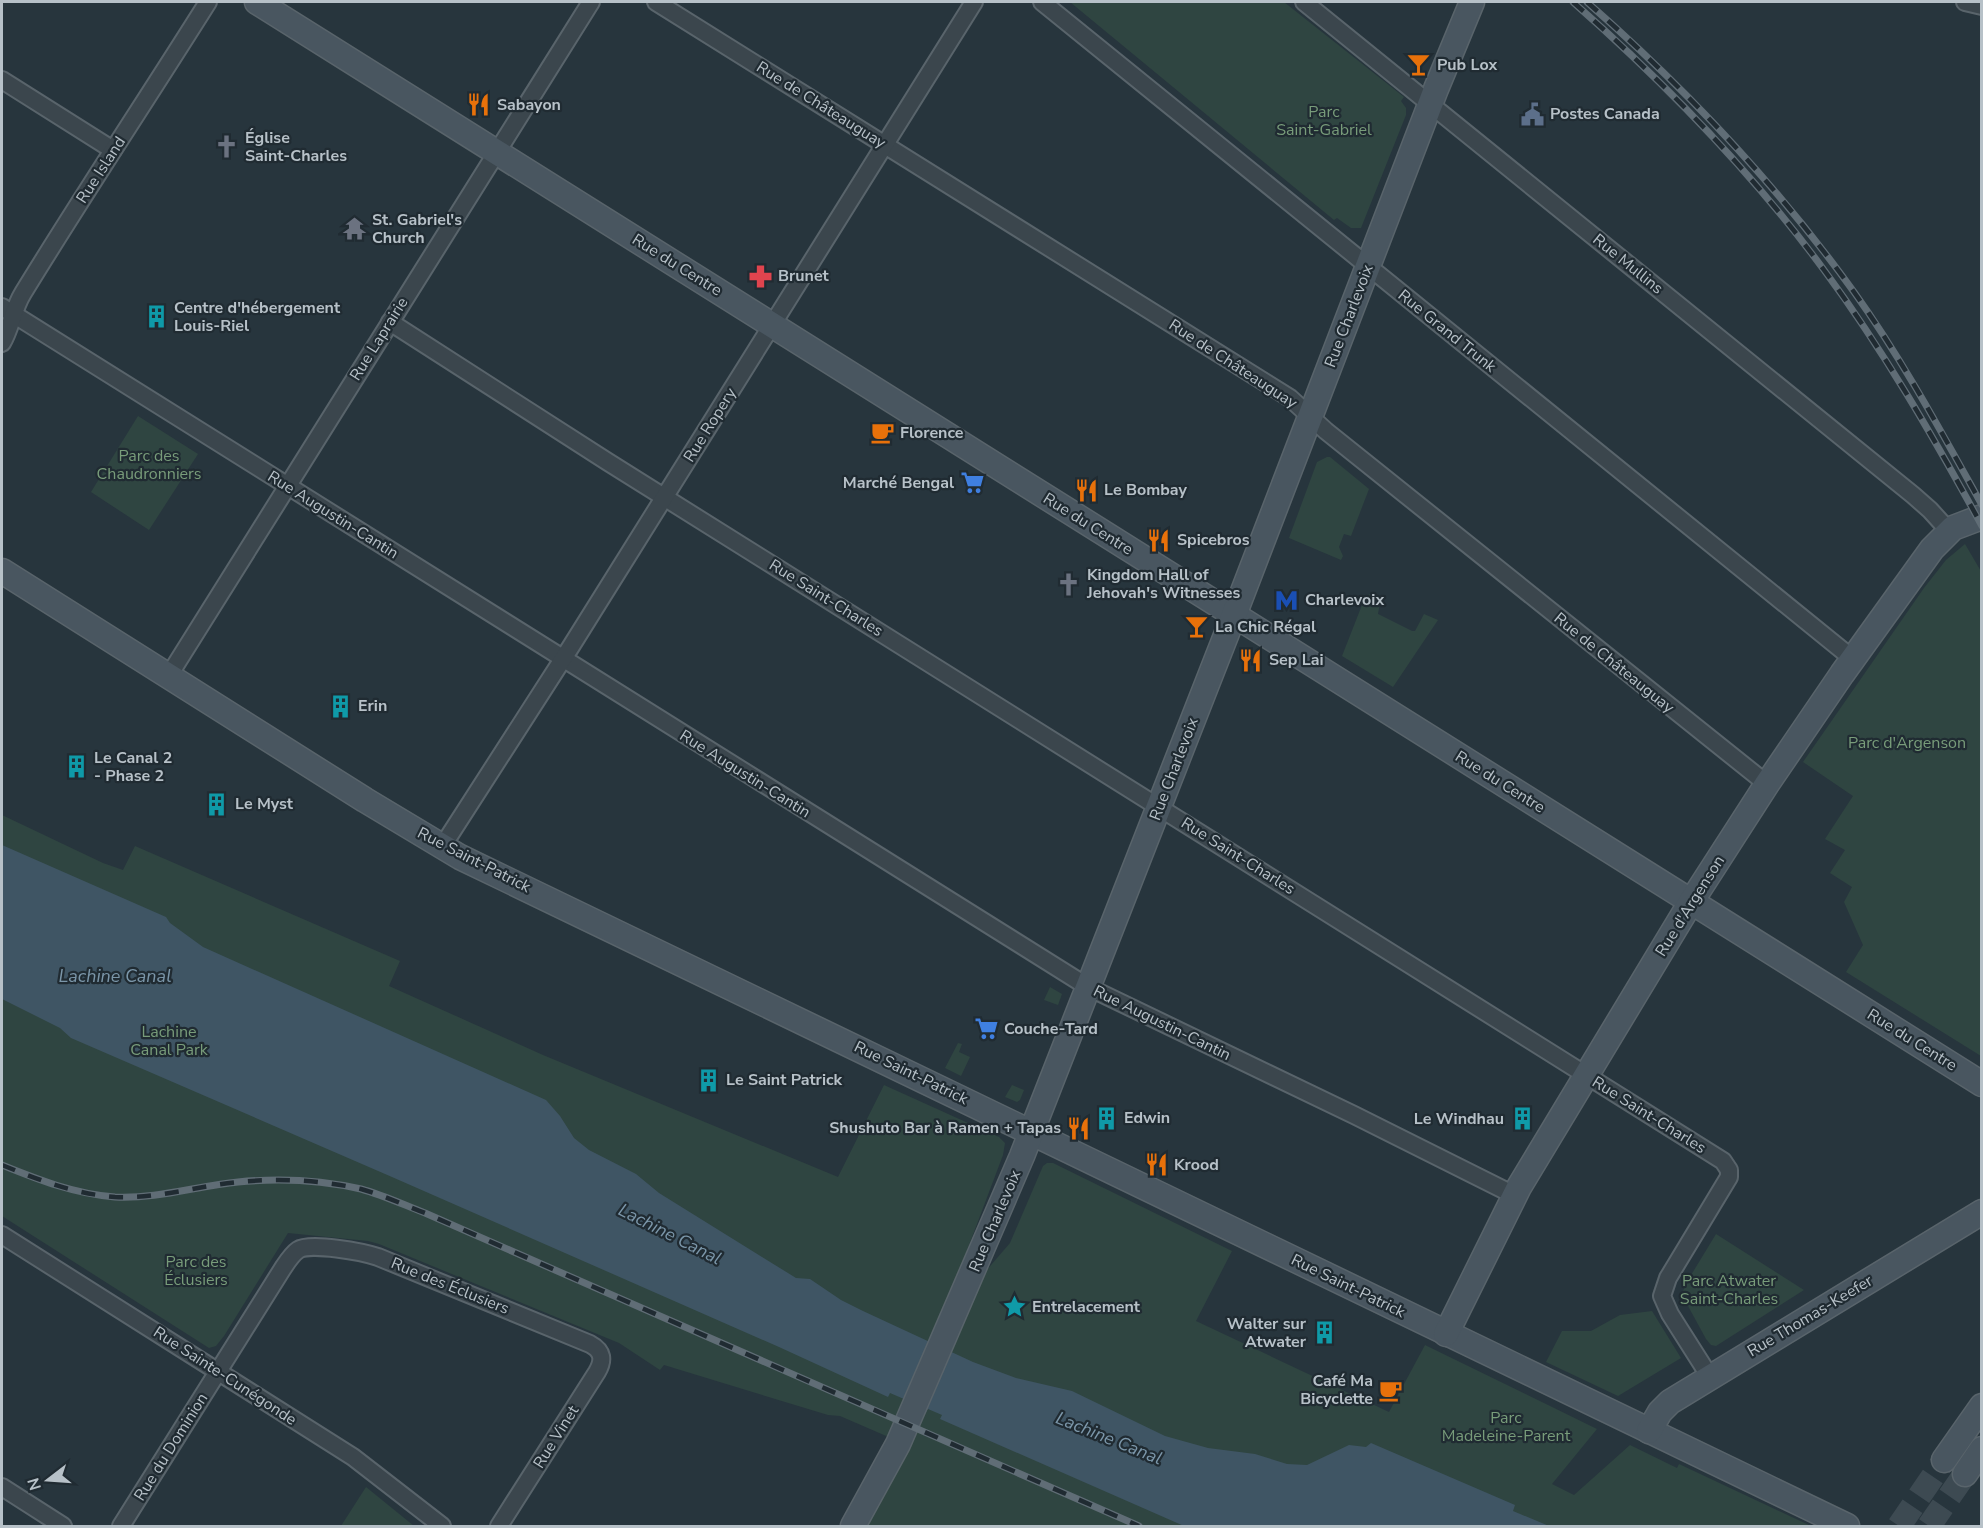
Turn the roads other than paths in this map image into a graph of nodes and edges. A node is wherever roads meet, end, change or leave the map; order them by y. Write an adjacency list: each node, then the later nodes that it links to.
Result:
1 (208, 2): 14 (street, Rue Island)
2 (257, 2): 15 (street, Rue du Centre)
3 (591, 2): 15 (street, Rue Laprairie)
4 (656, 2): 13 (street, Rue de Châteauguay)
5 (974, 2): 13 (street, Rue Ropery)
6 (1042, 2): 16 (street, Rue Grand Trunk)
7 (1304, 2): 12 (street, Rue Mullins)
8 (1472, 2): 12 (street, Rue Charlevoix)
9 (1965, 2): 10 (street)
10 (1982, 6)
11 (2, 80): 14 (street)
12 (1431, 104): 16 (street, Rue Charlevoix); 25 (street, Rue Mullins)
13 (885, 146): 19 (street, Rue Ropery); 21 (street, Rue de Châteauguay)
14 (113, 150): 17 (street, Rue Island)
15 (497, 152): 18 (street, Rue Laprairie); 19 (street, Rue du Centre)
16 (1368, 267): 21 (street, Rue Charlevoix); 28 (street, Rue Grand Trunk)
17 (8, 311): 20 (street, Rue Island); 22 (street, Rue Augustin-Cantin)
18 (390, 322): 22 (street, Rue Laprairie); 23 (street, Rue Saint-Charles)
19 (773, 325): 23 (street, Rue Ropery); 27 (street, Rue du Centre)
20 (2, 343)
21 (1311, 416): 27 (street, Rue Charlevoix); 31 (street, Rue de Châteauguay)
22 (286, 486): 29 (street, Rue Augustin-Cantin); 30 (street, Rue Laprairie)
23 (664, 496): 29 (street, Rue Ropery); 32 (street, Rue Saint-Charles)
24 (1982, 517): 25 (street, Rue d'Argenson)
25 (1949, 531): 28 (street, Rue d'Argenson)
26 (2, 571): 30 (street, Rue Saint-Patrick)
27 (1234, 615): 32 (street, Rue Charlevoix); 34 (street, Rue du Centre)
28 (1853, 659): 31 (street, Rue d'Argenson)
29 (563, 660): 33 (street, Rue Ropery); 35 (street, Rue Augustin-Cantin)
30 (168, 677): 33 (street, Rue Saint-Patrick)
31 (1767, 784): 34 (street, Rue d'Argenson)
32 (1158, 807): 35 (street, Rue Charlevoix); 36 (street, Rue Saint-Charles)
33 (442, 847): 38 (street, Rue Saint-Patrick)
34 (1691, 902): 36 (street, Rue d'Argenson); 37 (street, Rue du Centre)
35 (1088, 987): 38 (street, Rue Charlevoix); 39 (street, Rue Augustin-Cantin)
36 (1586, 1075): 39 (street, Rue d'Argenson); 46 (street, Rue Saint-Charles)
37 (1982, 1084)
38 (1031, 1133): 43 (street, Rue Saint-Patrick); 57 (street, Rue Charlevoix)
39 (1514, 1195): 43 (street, Rue d'Argenson)
40 (1982, 1212): 46 (street, Rue Thomas-Keefer)
41 (2, 1235): 45 (street, Rue Sainte-Cunégonde)
42 (300, 1249): 44 (street, Rue des Éclusiers); 45 (street, Rue du Dominion)
43 (1446, 1334): 48 (street, Rue Saint-Patrick)
44 (595, 1347): 56 (street, Rue Vinet)
45 (219, 1372): 54 (street, Rue du Dominion); 55 (street, Rue Sainte-Cunégonde)
46 (1710, 1377): 48 (street, Rue Thomas-Keefer)
47 (1982, 1406): 50 (street)
48 (1649, 1431): 58 (street, Rue Saint-Patrick)
49 (1982, 1449): 51 (street)
50 (1944, 1460)
51 (1965, 1474)
52 (2, 1487): 53 (street)
53 (63, 1527)
54 (121, 1527)
55 (442, 1527)
56 (499, 1527)
57 (853, 1527)
58 (1847, 1527)

